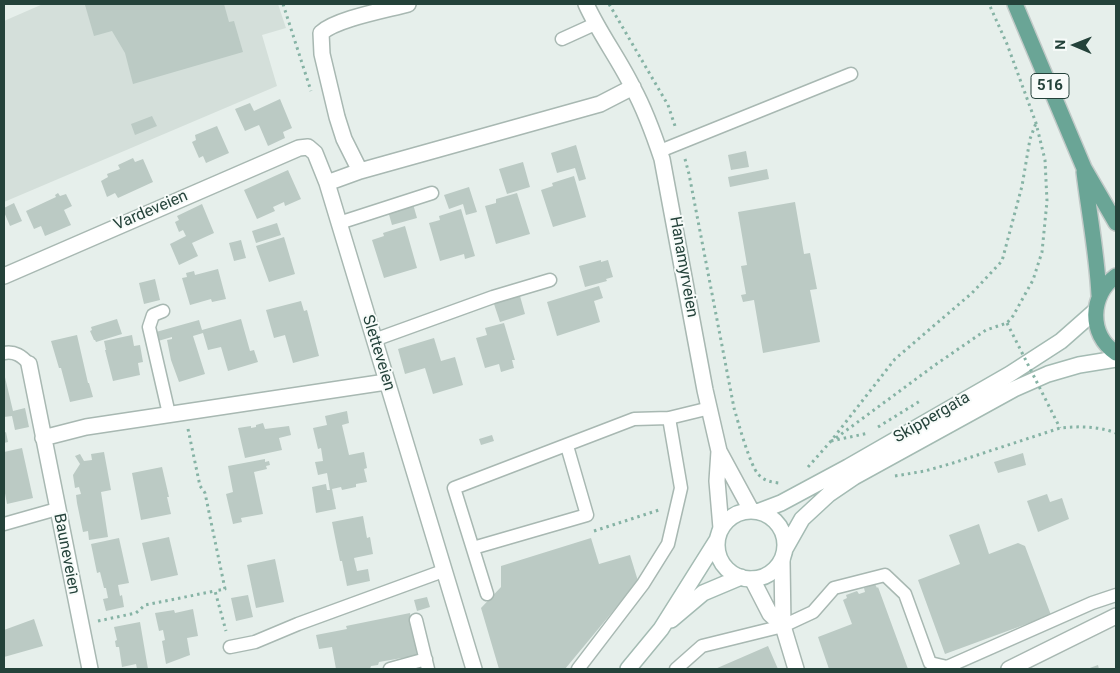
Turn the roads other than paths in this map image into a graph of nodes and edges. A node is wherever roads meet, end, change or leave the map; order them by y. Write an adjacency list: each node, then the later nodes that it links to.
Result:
1 (408, 4): 11 (street)
2 (586, 4): 4 (street, Hanamyrveien)
3 (1015, 4): 10 (main road, 516)
4 (595, 24): 5 (lane); 7 (street, Hanamyrveien)
5 (562, 39)
6 (852, 74): 9 (lane)
7 (633, 87): 9 (street, Hanamyrveien); 11 (street)
8 (299, 148): 12 (street, Sletteveien); 16 (street, Vardeveien)
9 (660, 151): 28 (street, Hanamyrveien)
10 (1084, 168): 14 (main road, 516); 19 (main road, 516)
11 (360, 171): 12 (street)
12 (327, 183): 15 (street, Sletteveien)
13 (432, 193): 15 (lane)
14 (1116, 223)
15 (339, 224): 22 (street, Sletteveien)
16 (4, 276)
17 (1116, 276): 19 (main road)
18 (550, 280): 22 (lane)
19 (1099, 295): 21 (main road, 516)
20 (163, 311): 29 (lane)
21 (1096, 311): 24 (main road, 516); 35 (street, Skippergata)
22 (374, 340): 27 (street, Sletteveien)
23 (4, 353): 26 (lane)
24 (1116, 353)
25 (1116, 358): 39 (street, Skippergata)
26 (29, 364): 31 (street, Bauneveien)
27 (386, 382): 29 (street); 40 (street, Sletteveien)
28 (710, 408): 30 (lane); 33 (street, Hanamyrveien)
29 (169, 414): 31 (street)
30 (669, 418): 32 (lane); 53 (lane)
31 (43, 438): 34 (street, Bauneveien)
32 (567, 446): 38 (lane); 38 (lane)
33 (720, 451): 35 (street, Hanamyrveien); 37 (street, Hanamyrveien)
34 (57, 509): 36 (lane); 50 (street, Bauneveien)
35 (756, 511): 37 (street, Skippergata); 39 (street)
36 (4, 524)
37 (719, 534): 41 (street); 47 (street, Skippergata)
38 (473, 548): 42 (lane)
39 (784, 555): 41 (street, Skippergata); 46 (street)
40 (443, 571): 48 (lane); 52 (street, Sletteveien)
41 (747, 578): 46 (street); 47 (street, Skippergata)
42 (487, 594)
43 (1116, 595): 46 (lane)
44 (1116, 616): 57 (street)
45 (416, 620): 49 (lane)
46 (783, 626): 55 (lane); 56 (street)
47 (661, 629): 54 (street, Skippergata)
48 (230, 647)
49 (427, 664): 51 (lane)
50 (90, 669)
51 (390, 669)
52 (474, 669)
53 (578, 669)
54 (628, 669)
55 (676, 669)
56 (796, 669)
57 (1009, 669)

